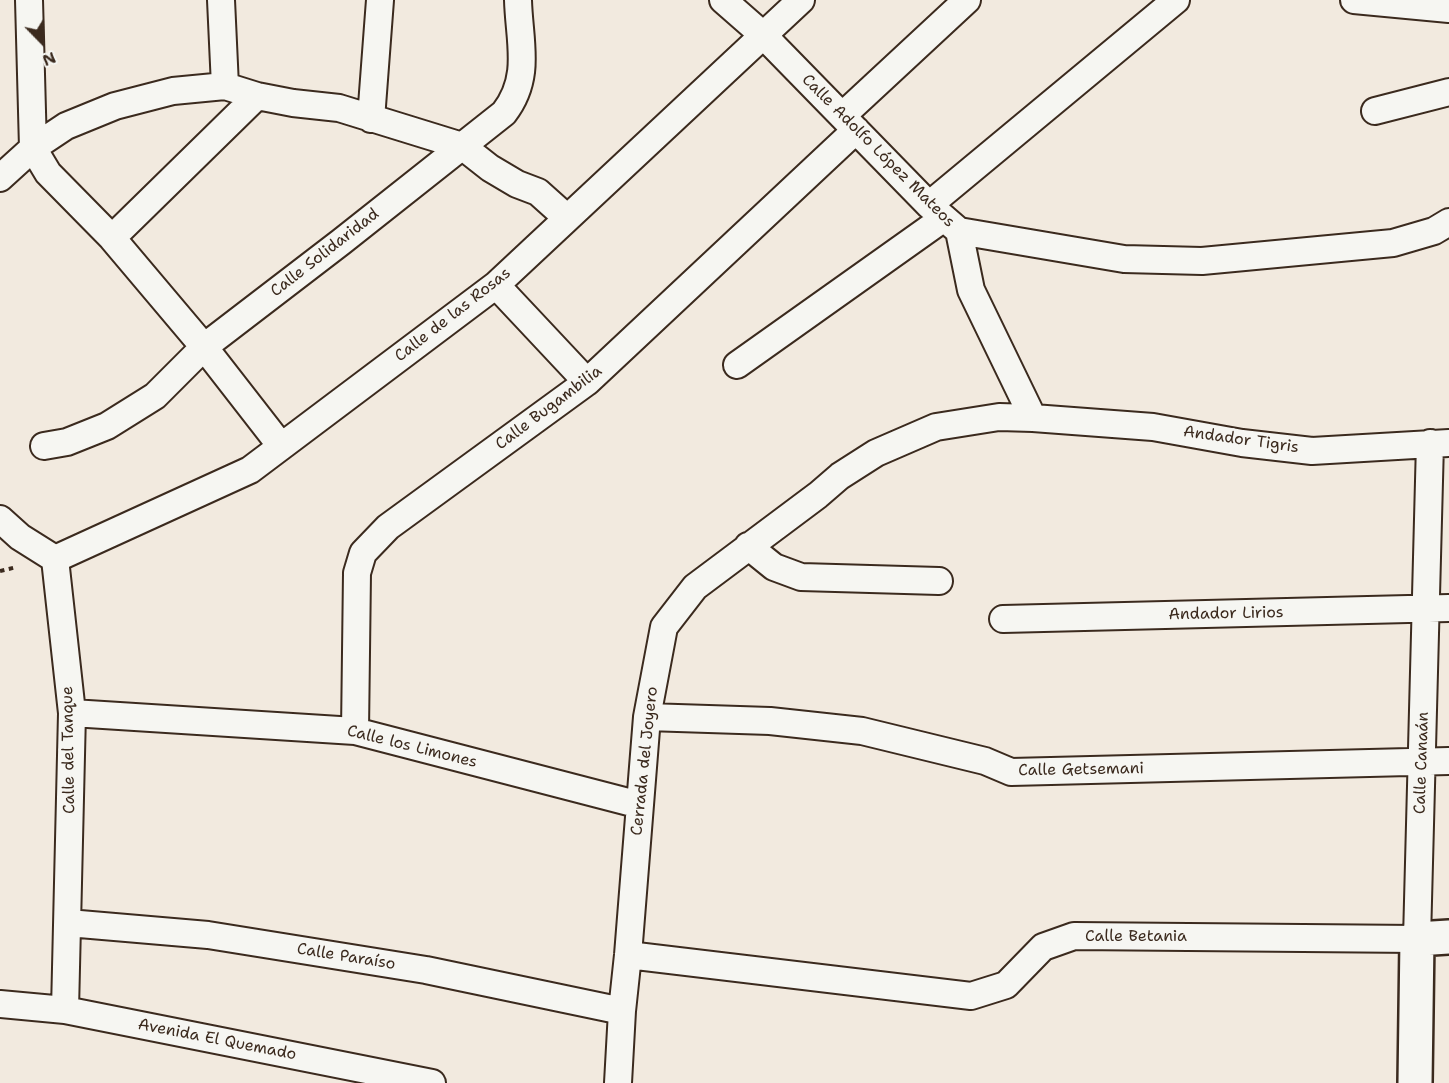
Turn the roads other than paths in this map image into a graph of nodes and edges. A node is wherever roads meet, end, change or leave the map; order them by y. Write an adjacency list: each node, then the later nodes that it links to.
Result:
1 (29, 0): 19 (street)
2 (221, 0): 12 (street)
3 (380, 0): 16 (street)
4 (518, 0): 18 (street, Calle Solidaridad)
5 (723, 0): 11 (street, Calle Adolfo López Mateos)
6 (801, 0): 11 (street, Calle de las Rosas)
7 (968, 0): 17 (street, Calle Bugambilia)
8 (1176, 0): 22 (street)
9 (1354, 0): 10 (street)
10 (1449, 9)
11 (763, 35): 17 (street, Calle Adolfo López Mateos); 21 (street, Calle de las Rosas)
12 (225, 86): 14 (street); 19 (street)
13 (1449, 92): 15 (street)
14 (257, 96): 16 (street); 24 (street)
15 (1375, 111)
16 (371, 119): 18 (street)
17 (849, 123): 22 (street, Calle Adolfo López Mateos); 28 (street, Calle Bugambilia)
18 (462, 146): 21 (street); 26 (street, Calle Solidaridad)
19 (33, 148): 20 (street); 24 (street)
20 (0, 178)
21 (567, 218): 25 (street, Calle de las Rosas)
22 (944, 218): 23 (street, Calle Adolfo López Mateos); 27 (street); 29 (street)
23 (1449, 222)
24 (112, 238): 26 (street)
25 (496, 285): 28 (street); 32 (street, Calle de las Rosas)
26 (204, 347): 31 (street, Calle Solidaridad); 32 (street)
27 (737, 366)
28 (587, 382): 41 (street, Calle Bugambilia)
29 (1033, 418): 30 (street, Andador Tigris); 34 (street, Cerrada del Joyero)
30 (1439, 443): 37 (street, Calle Canaán)
31 (44, 446)
32 (281, 446): 35 (street, Calle de las Rosas)
33 (0, 519): 35 (street)
34 (748, 546): 36 (street); 40 (street, Cerrada del Joyero)
35 (55, 559): 39 (street, Calle del Tanque)
36 (939, 581)
37 (1438, 609): 38 (street, Andador Lirios); 43 (street, Calle Canaán)
38 (1004, 619)
39 (72, 713): 41 (street, Calle los Limones); 45 (street, Calle del Tanque)
40 (646, 717): 43 (street, Calle Getsemani); 44 (street, Cerrada del Joyero)
41 (355, 731): 44 (street, Calle los Limones)
42 (1449, 761): 43 (street, Calle Getsemani)
43 (1422, 762): 46 (street, Calle Canaán)
44 (640, 805): 47 (street, Cerrada del Joyero)
45 (68, 922): 49 (street, Calle del Tanque); 50 (street, Calle Paraíso)
46 (1433, 938): 47 (street, Calle Betania); 53 (street, Calle Canaán)
47 (628, 954): 50 (street, Cerrada del Joyero)
48 (0, 1004): 49 (street, Avenida El Quemado)
49 (64, 1010): 51 (street, Avenida El Quemado)
50 (622, 1011): 52 (street, Cerrada del Joyero)
51 (432, 1083)
52 (618, 1083)
53 (1415, 1083)

